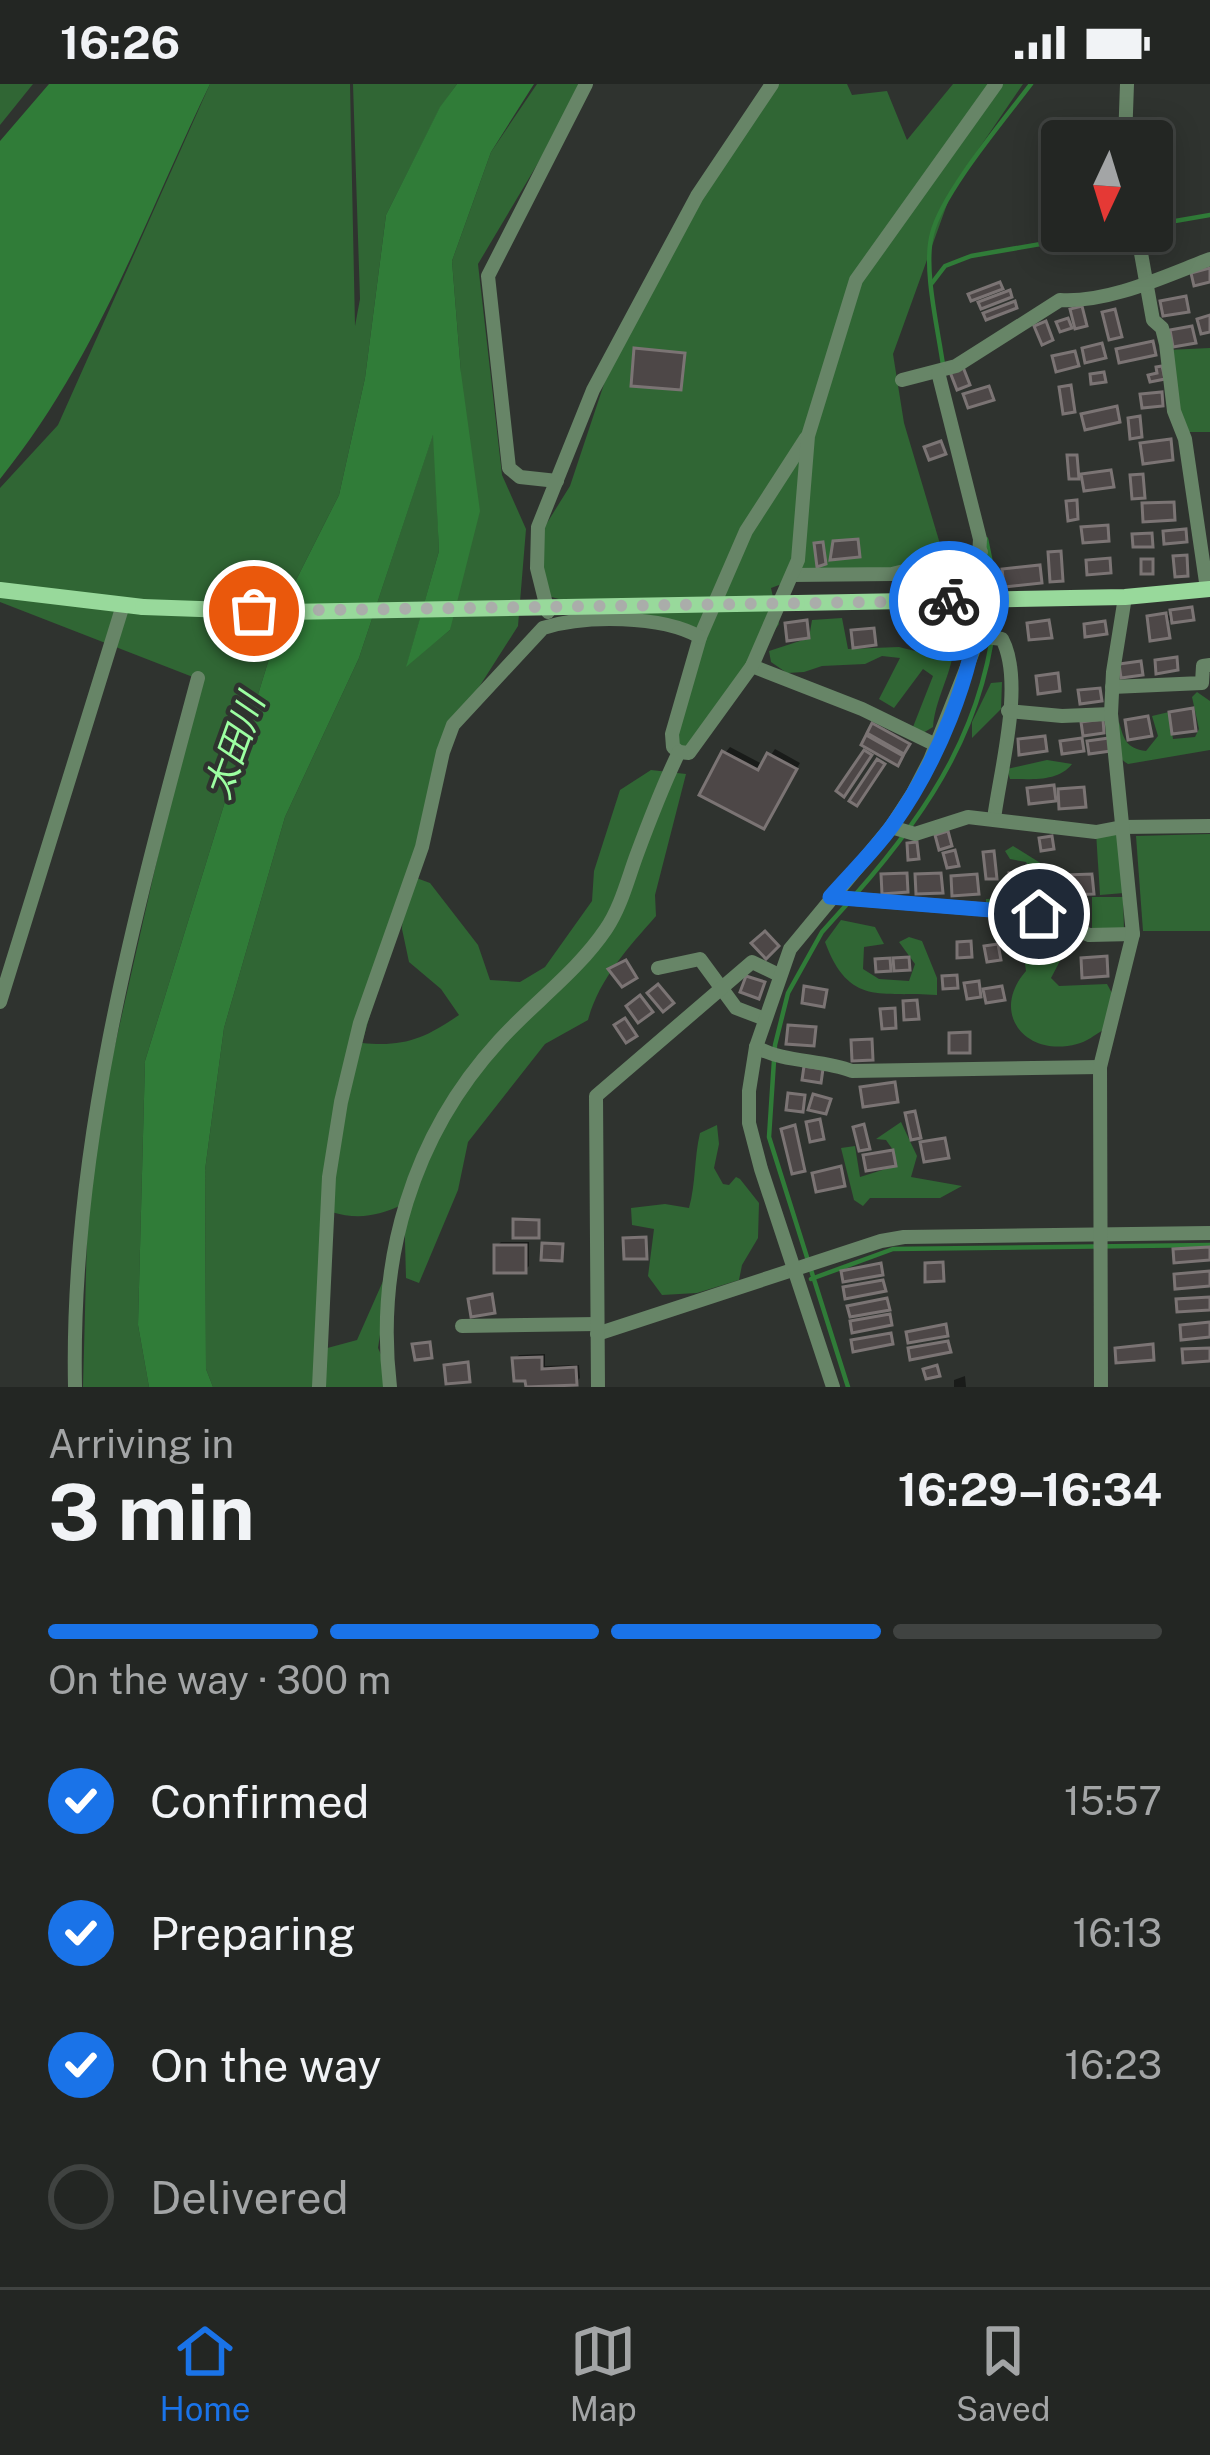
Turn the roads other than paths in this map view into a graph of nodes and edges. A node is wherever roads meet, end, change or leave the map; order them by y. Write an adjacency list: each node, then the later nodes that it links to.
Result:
1 (586, 84): 12 (street)
2 (772, 84): 12 (street)
3 (996, 84): 11 (street)
4 (1127, 84): 5 (street)
5 (1126, 120)
6 (1142, 252): 8 (street)
7 (1210, 260): 8 (street)
8 (1148, 282): 9 (street); 15 (street)
9 (938, 372): 10 (street); 13 (street)
10 (902, 380)
11 (808, 436): 14 (street); 22 (street)
12 (557, 481): 20 (street)
13 (980, 552): 14 (street); 18 (street)
14 (792, 575): 24 (street)
15 (1209, 589): 17 (main road)
16 (0, 590): 19 (main road)
17 (1125, 597): 18 (main road); 26 (street)
18 (979, 601): 19 (main road, bridge); 21 (street)
19 (115, 604): 40 (street)
20 (551, 626): 22 (street); 50 (street)
21 (977, 636): 27 (street); 29 (street)
22 (700, 637): 30 (street)
23 (1210, 665): 26 (street)
24 (752, 666): 29 (street); 30 (street)
25 (199, 678): 49 (street)
26 (1112, 687): 28 (street)
27 (1008, 710): 28 (street); 31 (street)
28 (1111, 714): 34 (street)
29 (936, 745): 33 (street)
30 (679, 752): 51 (street)
31 (994, 819): 33 (street); 34 (street)
32 (1210, 826): 34 (street)
33 (891, 827): 35 (street)
34 (1122, 827): 36 (street)
35 (830, 897): 36 (street); 38 (street)
36 (1133, 934): 43 (street)
37 (658, 968): 39 (street)
38 (779, 975): 39 (street); 41 (street)
39 (722, 988): 41 (street); 48 (street)
40 (0, 1002)
41 (765, 1019): 42 (street)
42 (756, 1047): 43 (street); 46 (street)
43 (1100, 1067): 45 (street)
44 (1210, 1233): 45 (street)
45 (1102, 1234): 46 (street); 54 (street)
46 (794, 1269): 48 (street); 53 (street)
47 (462, 1325): 48 (street)
48 (597, 1329): 52 (street)
49 (75, 1387)
50 (319, 1387)
51 (390, 1387)
52 (598, 1387)
53 (833, 1387)
54 (1101, 1387)

